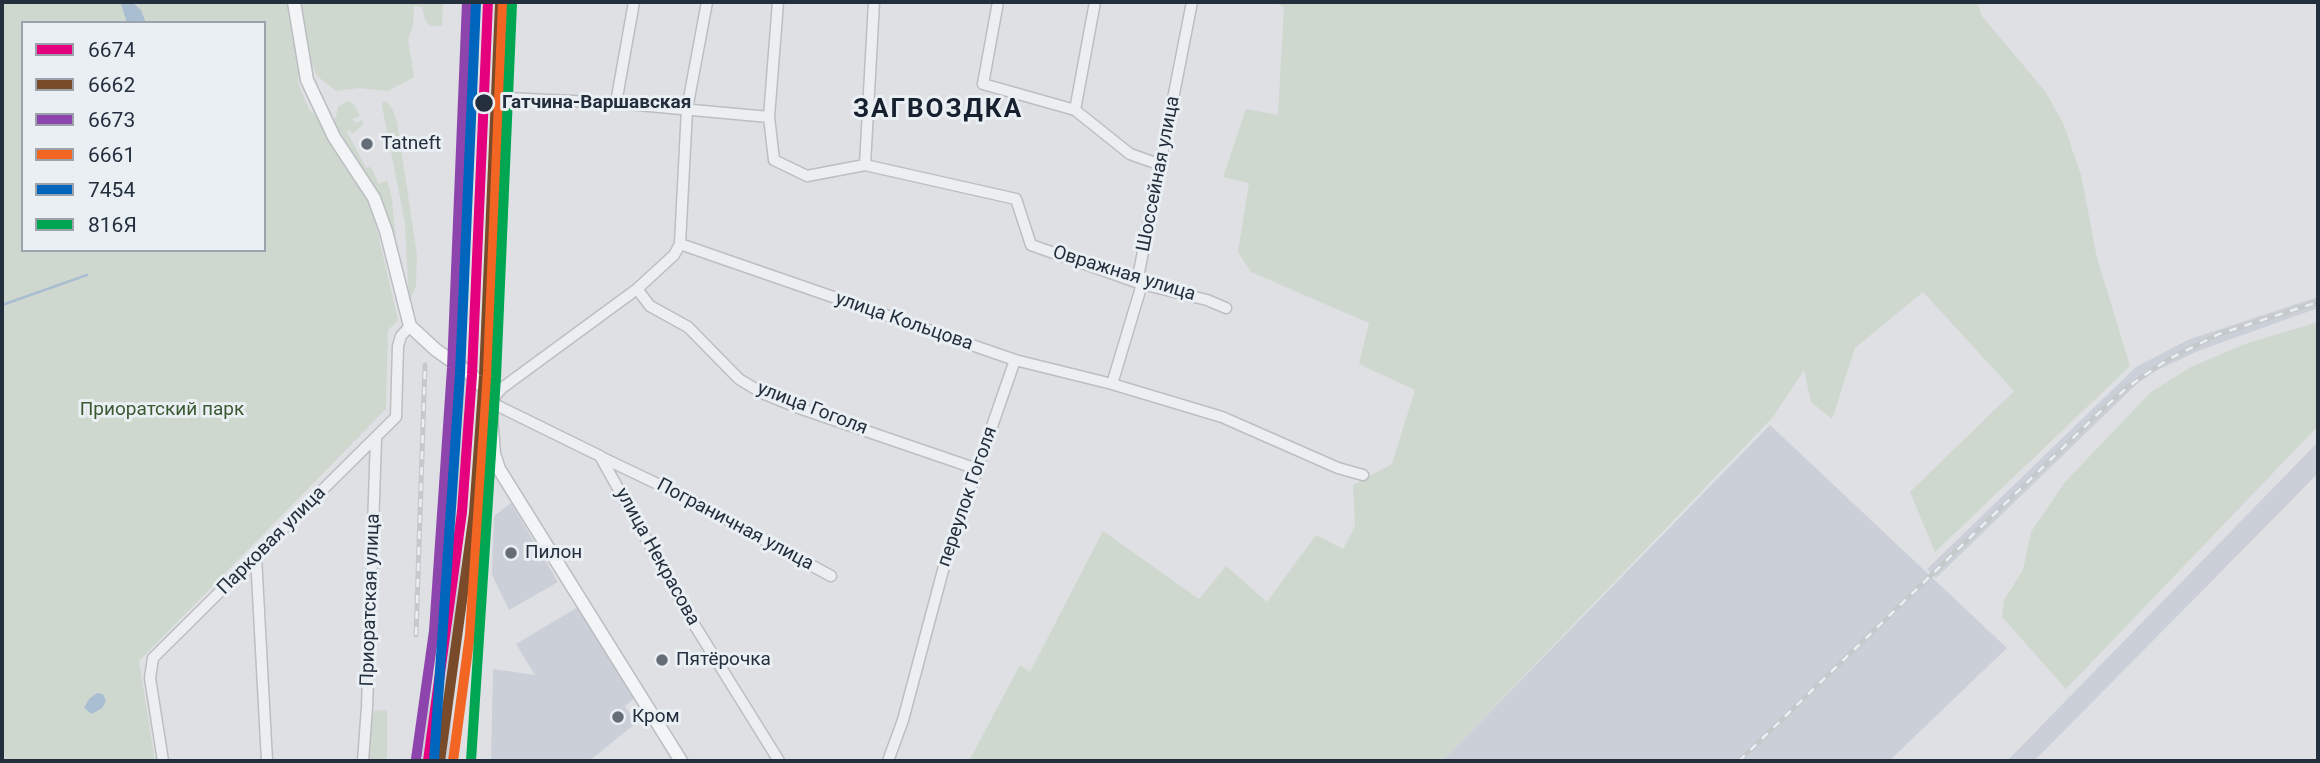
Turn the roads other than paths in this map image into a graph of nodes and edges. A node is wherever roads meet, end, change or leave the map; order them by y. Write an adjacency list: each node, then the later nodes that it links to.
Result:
1 (294, 2): 20 (main road)
2 (509, 2): 10 (street)
3 (634, 2): 10 (street)
4 (707, 2): 11 (street)
5 (778, 2): 13 (street)
6 (874, 2): 14 (street)
7 (998, 2): 12 (street)
8 (1095, 2): 12 (street)
9 (1192, 2): 15 (street, Шоссейная улица)
10 (616, 103): 11 (street)
11 (687, 109): 13 (street); 16 (street)
12 (1075, 110): 15 (street)
13 (769, 117): 14 (street, Овражная улица)
14 (865, 165): 17 (street, Овражная улица)
15 (1161, 165): 17 (street, Шоссейная улица)
16 (680, 244): 18 (street); 21 (street, улица Кольцова)
17 (1142, 284): 19 (street, Овражная улица); 22 (street, Шоссейная улица)
18 (636, 289): 23 (street); 26 (street, улица Гоголя)
19 (1226, 308)
20 (410, 326): 23 (main road); 24 (street, Парковая улица)
21 (1014, 360): 22 (street, улица Кольцова); 26 (street, переулок Гоголя)
22 (1112, 384): 27 (street, улица Кольцова)
23 (490, 402): 25 (street); 33 (main road)
24 (376, 438): 28 (street, Парковая улица); 32 (street, Приоратская улица)
25 (600, 456): 29 (street, Пограничная улица); 34 (street, улица Некрасова)
26 (977, 469): 35 (street, переулок Гоголя)
27 (1363, 475)
28 (256, 556): 30 (street, Парковая улица); 31 (street)
29 (831, 576)
30 (163, 761)
31 (267, 761)
32 (363, 761)
33 (681, 761)
34 (779, 761)
35 (888, 761)

